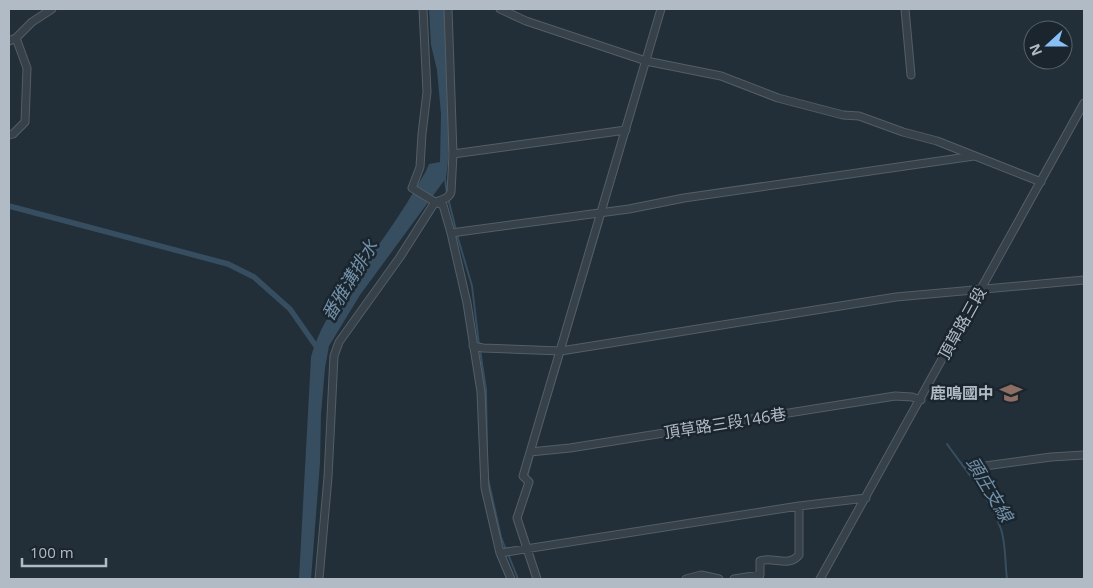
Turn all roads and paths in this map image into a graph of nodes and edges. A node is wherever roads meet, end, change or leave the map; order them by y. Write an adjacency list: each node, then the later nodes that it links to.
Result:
1 (52, 9): 7 (street)
2 (423, 9): 18 (street)
3 (448, 9): 15 (street)
4 (661, 9): 8 (street)
5 (905, 9): 9 (street)
6 (506, 10): 8 (street)
7 (12, 39): 14 (street)
8 (646, 61): 13 (street); 16 (street)
9 (911, 75)
10 (1084, 103): 11 (street, 頂草路三段)
11 (1075, 120): 12 (street); 17 (street, 頂草路三段)
12 (1084, 121)
13 (626, 130): 15 (street); 19 (street)
14 (9, 135)
15 (453, 154): 18 (street)
16 (974, 156): 17 (street); 19 (street)
17 (1041, 182): 22 (street, 頂草路三段)
18 (435, 202): 20 (street); 33 (street)
19 (601, 212): 20 (street); 24 (street)
20 (455, 232): 23 (street)
21 (1084, 280): 22 (street)
22 (981, 289): 24 (street); 25 (street, 頂草路三段)
23 (478, 347): 24 (street); 32 (street)
24 (561, 351): 26 (street)
25 (921, 400): 26 (street, 頂草路三段146巷); 29 (street, 頂草路三段)
26 (530, 452): 31 (street)
27 (1084, 455): 28 (street)
28 (970, 468)
29 (866, 498): 30 (street); 39 (street, 頂草路三段)
30 (799, 506): 31 (street); 38 (street)
31 (528, 550): 32 (street); 35 (street)
32 (500, 553): 34 (street)
33 (319, 579)
34 (511, 579)
35 (537, 579)
36 (686, 579): 37 (street)
37 (719, 579)
38 (734, 579)
39 (820, 579)

